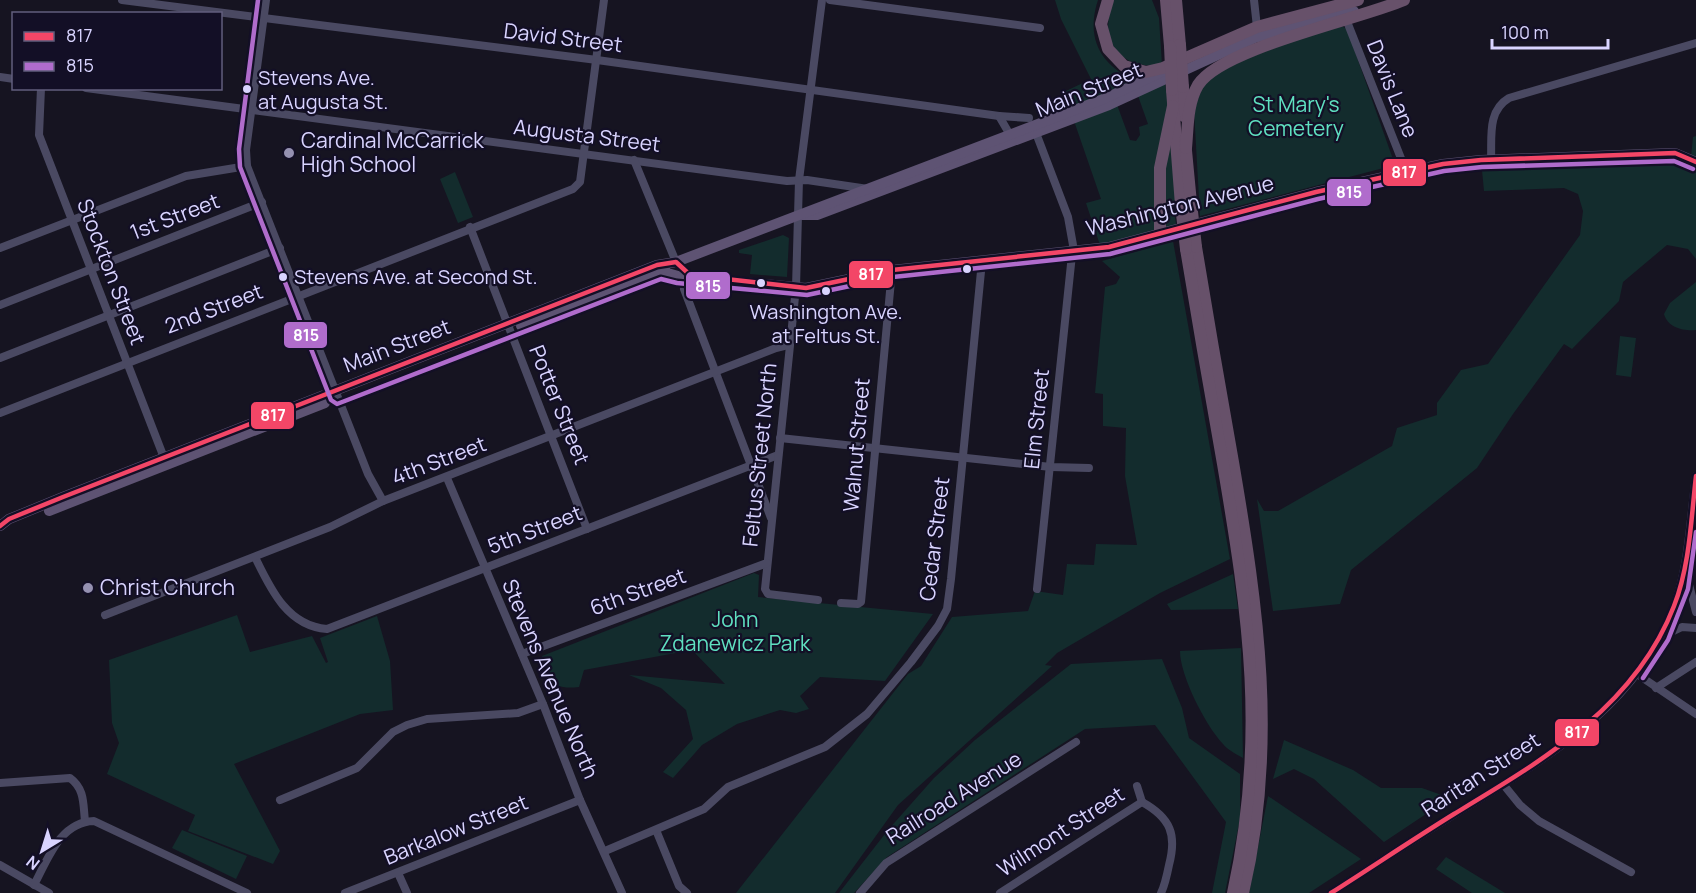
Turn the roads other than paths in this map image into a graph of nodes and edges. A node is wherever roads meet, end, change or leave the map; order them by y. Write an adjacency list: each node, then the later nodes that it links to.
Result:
1 (122, 0): 14 (street, David Street)
2 (266, 0): 17 (street)
3 (604, 0): 24 (street, 2nd Street)
4 (822, 0): 28 (street, Feltus Street North)
5 (830, 0): 20 (street)
6 (1108, 0): 23 (highway)
7 (1157, 0): 16 (highway)
8 (1166, 0): 16 (highway)
9 (1176, 0): 22 (highway)
10 (1254, 0): 19 (street)
11 (1358, 0): 19 (highway)
12 (1394, 0): 29 (main road, Main Street)
13 (1404, 0): 18 (highway)
14 (212, 12)
15 (222, 13): 17 (street, David Street)
16 (1167, 15): 22 (highway)
17 (264, 19): 24 (street, David Street); 31 (street)
18 (1346, 19): 37 (highway); 43 (street, Davis Lane)
19 (1257, 27): 23 (highway)
20 (1040, 28)
21 (1696, 43): 40 (street)
22 (1175, 46): 25 (highway, bridge)
23 (1206, 48): 29 (main road, Main Street)
24 (597, 60): 28 (street, David Street); 38 (street, 2nd Street)
25 (1177, 89): 30 (highway); 37 (highway)
26 (41, 90): 49 (street, Stockton Street)
27 (101, 90): 31 (street, Augusta Street)
28 (810, 91): 33 (street, David Street); 44 (street, Feltus Street North)
29 (1107, 102): 32 (main road, Main Street)
30 (1173, 106): 47 (highway); 51 (highway)
31 (252, 110): 38 (street, Augusta Street); 42 (street)
32 (1077, 114): 35 (main road, Main Street); 36 (main road, Main Street)
33 (999, 116): 34 (street, David Street); 36 (street)
34 (1029, 118)
35 (1036, 133): 36 (main road, Main Street); 54 (street, Elm Street)
36 (1012, 138): 45 (main road, Main Street); 48 (main road, Main Street)
37 (1186, 148): 47 (highway)
38 (584, 153): 39 (street, Augusta Street); 50 (street, 2nd Street)
39 (634, 160): 44 (street, Augusta Street); 56 (street)
40 (1491, 160): 41 (main road, Washington Avenue); 43 (main road, Washington Avenue)
41 (1696, 162)
42 (247, 166): 46 (street); 49 (street)
43 (1406, 171): 51 (main road, Washington Avenue)
44 (799, 180): 45 (street, Augusta Street); 48 (street, Feltus Street North)
45 (868, 189): 48 (main road, Main Street)
46 (262, 202): 53 (street); 57 (street, 1st Street)
47 (1186, 204): 112 (highway, bridge)
48 (799, 215): 56 (main road, Main Street); 61 (street, Feltus Street North)
49 (72, 219): 52 (street); 57 (street, Stockton Street)
50 (470, 227): 63 (street, 2nd Street); 66 (street, Potter Street)
51 (1160, 234): 54 (main road, Washington Avenue)
52 (0, 248)
53 (280, 248): 63 (street); 65 (street)
54 (1072, 253): 55 (main road, Washington Avenue); 80 (street, Elm Street)
55 (982, 261): 58 (main road, Washington Avenue); 77 (street, Cedar Street)
56 (676, 262): 59 (main road, Main Street); 60 (main road); 66 (main road, Main Street)
57 (91, 269): 64 (street, 1st Street); 65 (street, Stockton Street)
58 (892, 270): 61 (main road, Washington Avenue); 75 (street, Walnut Street)
59 (661, 272): 60 (main road, Washington Avenue); 66 (main road, Main Street)
60 (690, 275): 61 (main road, Washington Avenue)
61 (796, 287): 67 (street, Feltus Street North)
62 (684, 289): 70 (street)
63 (298, 296): 69 (street, 2nd Street); 71 (street)
64 (0, 304)
65 (108, 314): 68 (street); 69 (street, Stockton Street)
66 (508, 327): 71 (main road, Main Street); 73 (street, Potter Street)
67 (788, 345): 70 (street, 4th Street); 74 (street, Feltus Street North)
68 (0, 358)
69 (127, 363): 72 (street, 2nd Street); 78 (street, Stockton Street)
70 (717, 372): 73 (street, 4th Street); 79 (street)
71 (337, 394): 78 (main road, Main Street); 84 (street)
72 (0, 413)
73 (552, 436): 83 (street, 4th Street); 87 (street, Potter Street)
74 (780, 438): 75 (street); 76 (street, Feltus Street North)
75 (875, 448): 77 (street); 94 (street, Walnut Street)
76 (778, 455): 79 (street, 5th Street); 85 (street, Feltus Street North)
77 (963, 458): 80 (street); 114 (street, Cedar Street)
78 (165, 461): 86 (main road, Main Street)
79 (751, 465): 85 (street); 87 (street, 5th Street)
80 (1051, 467): 81 (street); 92 (street, Elm Street)
81 (1089, 468)
82 (1696, 476): 90 (street, Raritan Street)
83 (447, 478): 84 (street, 4th Street); 91 (street, Stevens Avenue North)
84 (383, 501): 88 (street, 4th Street)
85 (772, 521): 89 (street, Feltus Street North)
86 (0, 526)
87 (587, 529): 91 (street, 5th Street)
88 (255, 557): 91 (street, 5th Street); 96 (street, 4th Street)
89 (767, 563): 93 (street, Feltus Street North); 99 (street, 6th Street)
90 (1684, 566): 95 (street); 98 (street, Raritan Street)
91 (484, 569): 99 (street, Stevens Avenue North)
92 (1037, 589)
93 (818, 600)
94 (841, 603)
95 (1696, 612)
96 (105, 615)
97 (1696, 628): 98 (street)
98 (1661, 637): 101 (street, Raritan Street)
99 (522, 654): 103 (street, Stevens Avenue North)
100 (1696, 662): 102 (street)
101 (1637, 674): 102 (street); 107 (street, Raritan Street)
102 (1656, 688): 104 (street)
103 (543, 704): 109 (street); 110 (street, Stevens Avenue North)
104 (1696, 714)
105 (1076, 742): 126 (street, Railroad Avenue)
106 (0, 783): 113 (street)
107 (1503, 784): 117 (street); 131 (street, Raritan Street)
108 (1137, 786): 111 (street)
109 (280, 800)
110 (580, 800): 115 (street, Stevens Avenue North); 118 (street, Barkalow Street)
111 (1142, 802): 127 (street, Wilmont Street); 128 (street)
112 (1252, 807): 129 (highway); 130 (highway)
113 (85, 821): 119 (street); 121 (street)
114 (656, 830): 115 (street, Cedar Street); 125 (street)
115 (605, 851): 124 (street, Stevens Avenue North)
116 (0, 865): 119 (street)
117 (1631, 872)
118 (398, 873): 122 (street, Barkalow Street); 123 (street)
119 (34, 885): 120 (street)
120 (49, 893)
121 (247, 893)
122 (345, 893)
123 (407, 893)
124 (622, 893)
125 (687, 893)
126 (860, 893)
127 (1000, 893)
128 (1161, 893)
129 (1233, 893)
130 (1243, 893)
131 (1331, 893)

